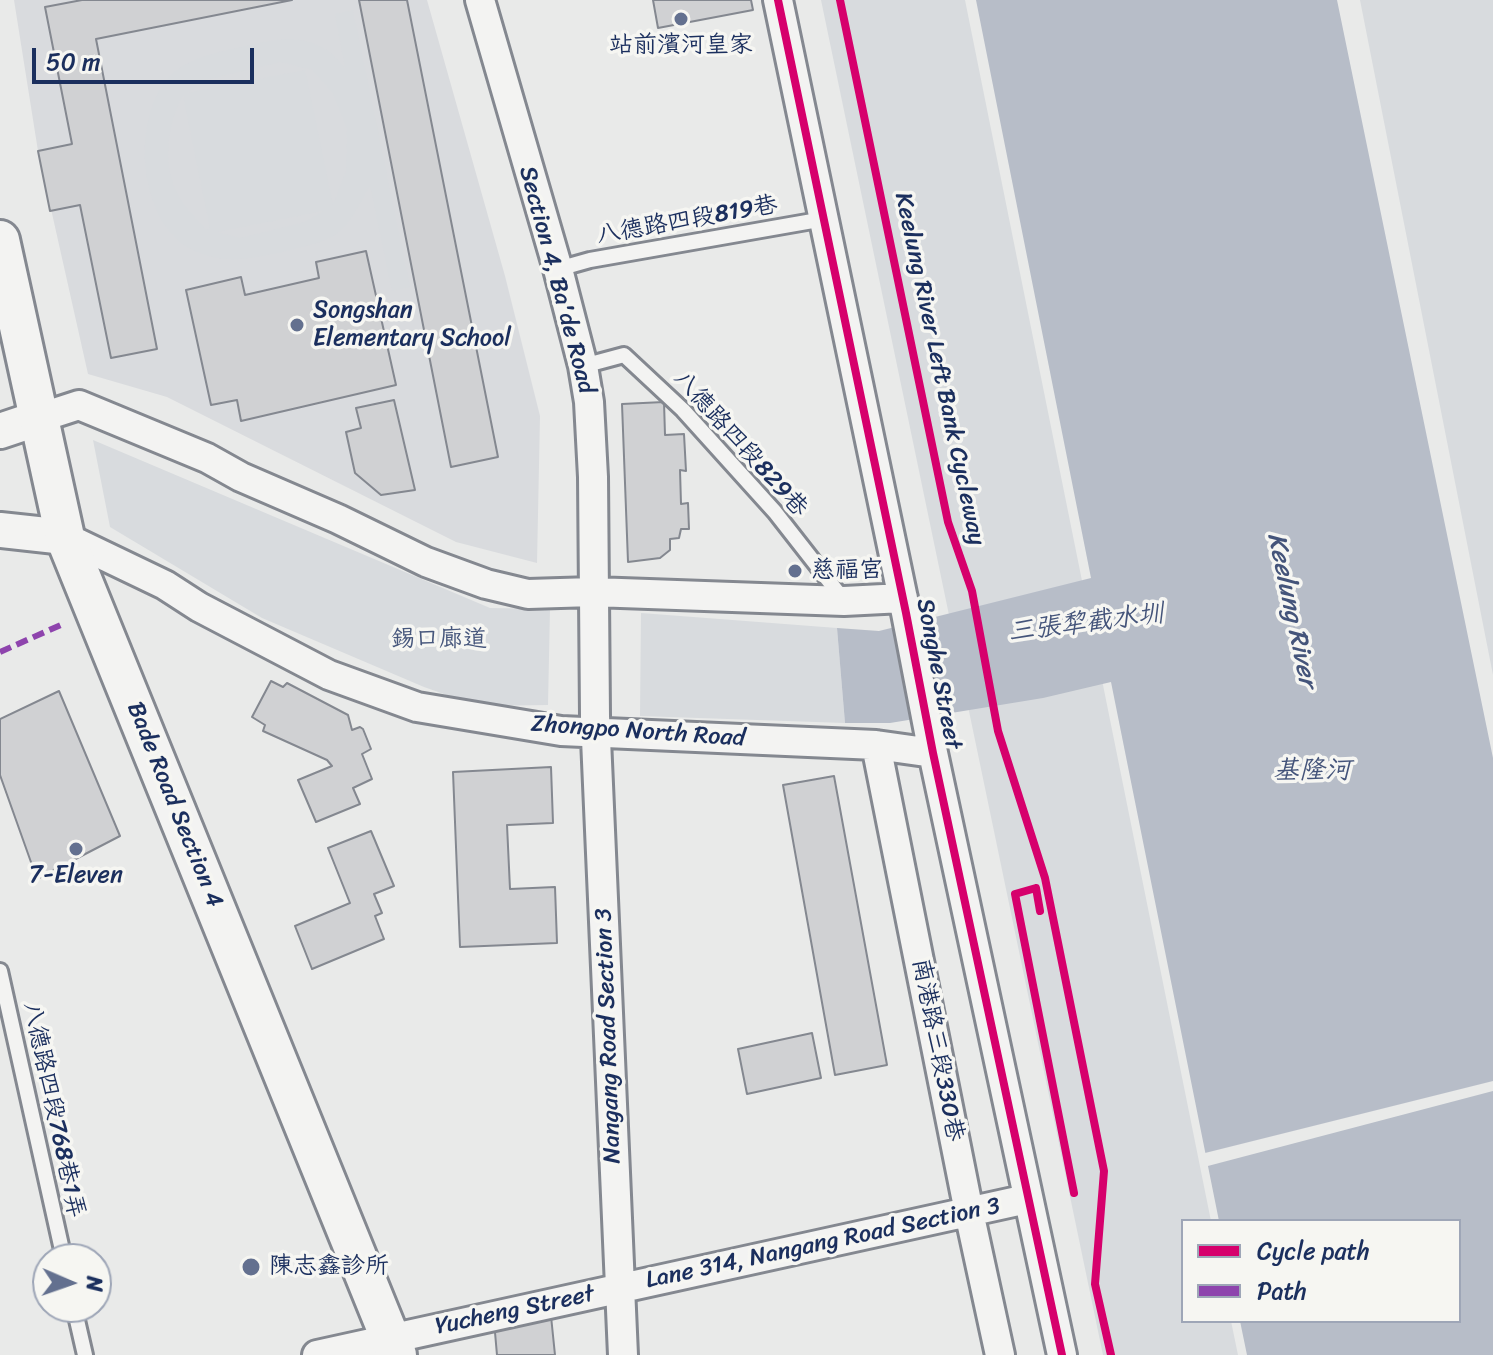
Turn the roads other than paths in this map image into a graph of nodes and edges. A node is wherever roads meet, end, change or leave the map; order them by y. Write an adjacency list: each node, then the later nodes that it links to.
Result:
1 (480, 0): 5 (street, Section 4, Ba'de Road)
2 (778, 0): 3 (street, Songhe Street)
3 (824, 219): 5 (lane, 八德路四段819巷); 13 (street, Songhe Street)
4 (0, 240): 7 (main road, Bade Road Section 4)
5 (558, 269): 6 (street, Section 4, Ba'de Road)
6 (583, 366): 11 (lane, 八德路四段829巷); 12 (street, Section 4, Ba'de Road)
7 (39, 418): 8 (street); 10 (main road, Bade Road Section 4); 12 (street)
8 (0, 431)
9 (0, 530): 10 (street, Zhongpo North Road)
10 (65, 537): 14 (street, Zhongpo North Road); 23 (main road, Bade Road Section 4)
11 (844, 601): 12 (street); 13 (street)
12 (593, 603): 14 (street, Section 4, Ba'de Road)
13 (904, 606): 16 (street, Songhe Street)
14 (596, 724): 15 (street, Zhongpo North Road); 21 (street, Nangang Road Section 3)
15 (876, 745): 16 (street, Zhongpo North Road); 19 (street, 南港路三段330巷)
16 (933, 753): 18 (street, Songhe Street)
17 (0, 971): 20 (lane, 八德路四段768巷1弄)
18 (1027, 1199): 19 (street, Lane 314, Nangang Road Section 3); 28 (street, Songhe Street)
19 (969, 1212): 21 (street, Lane 314, Nangang Road Section 3); 27 (street, 南港路三段330巷)
20 (60, 1243)
21 (620, 1288): 23 (street, Yucheng Street); 26 (street, Nangang Road Section 3)
22 (78, 1323): 24 (lane)
23 (394, 1346): 25 (street, Yucheng Street)
24 (85, 1355)
25 (317, 1355)
26 (623, 1355)
27 (1000, 1355)
28 (1062, 1355)

